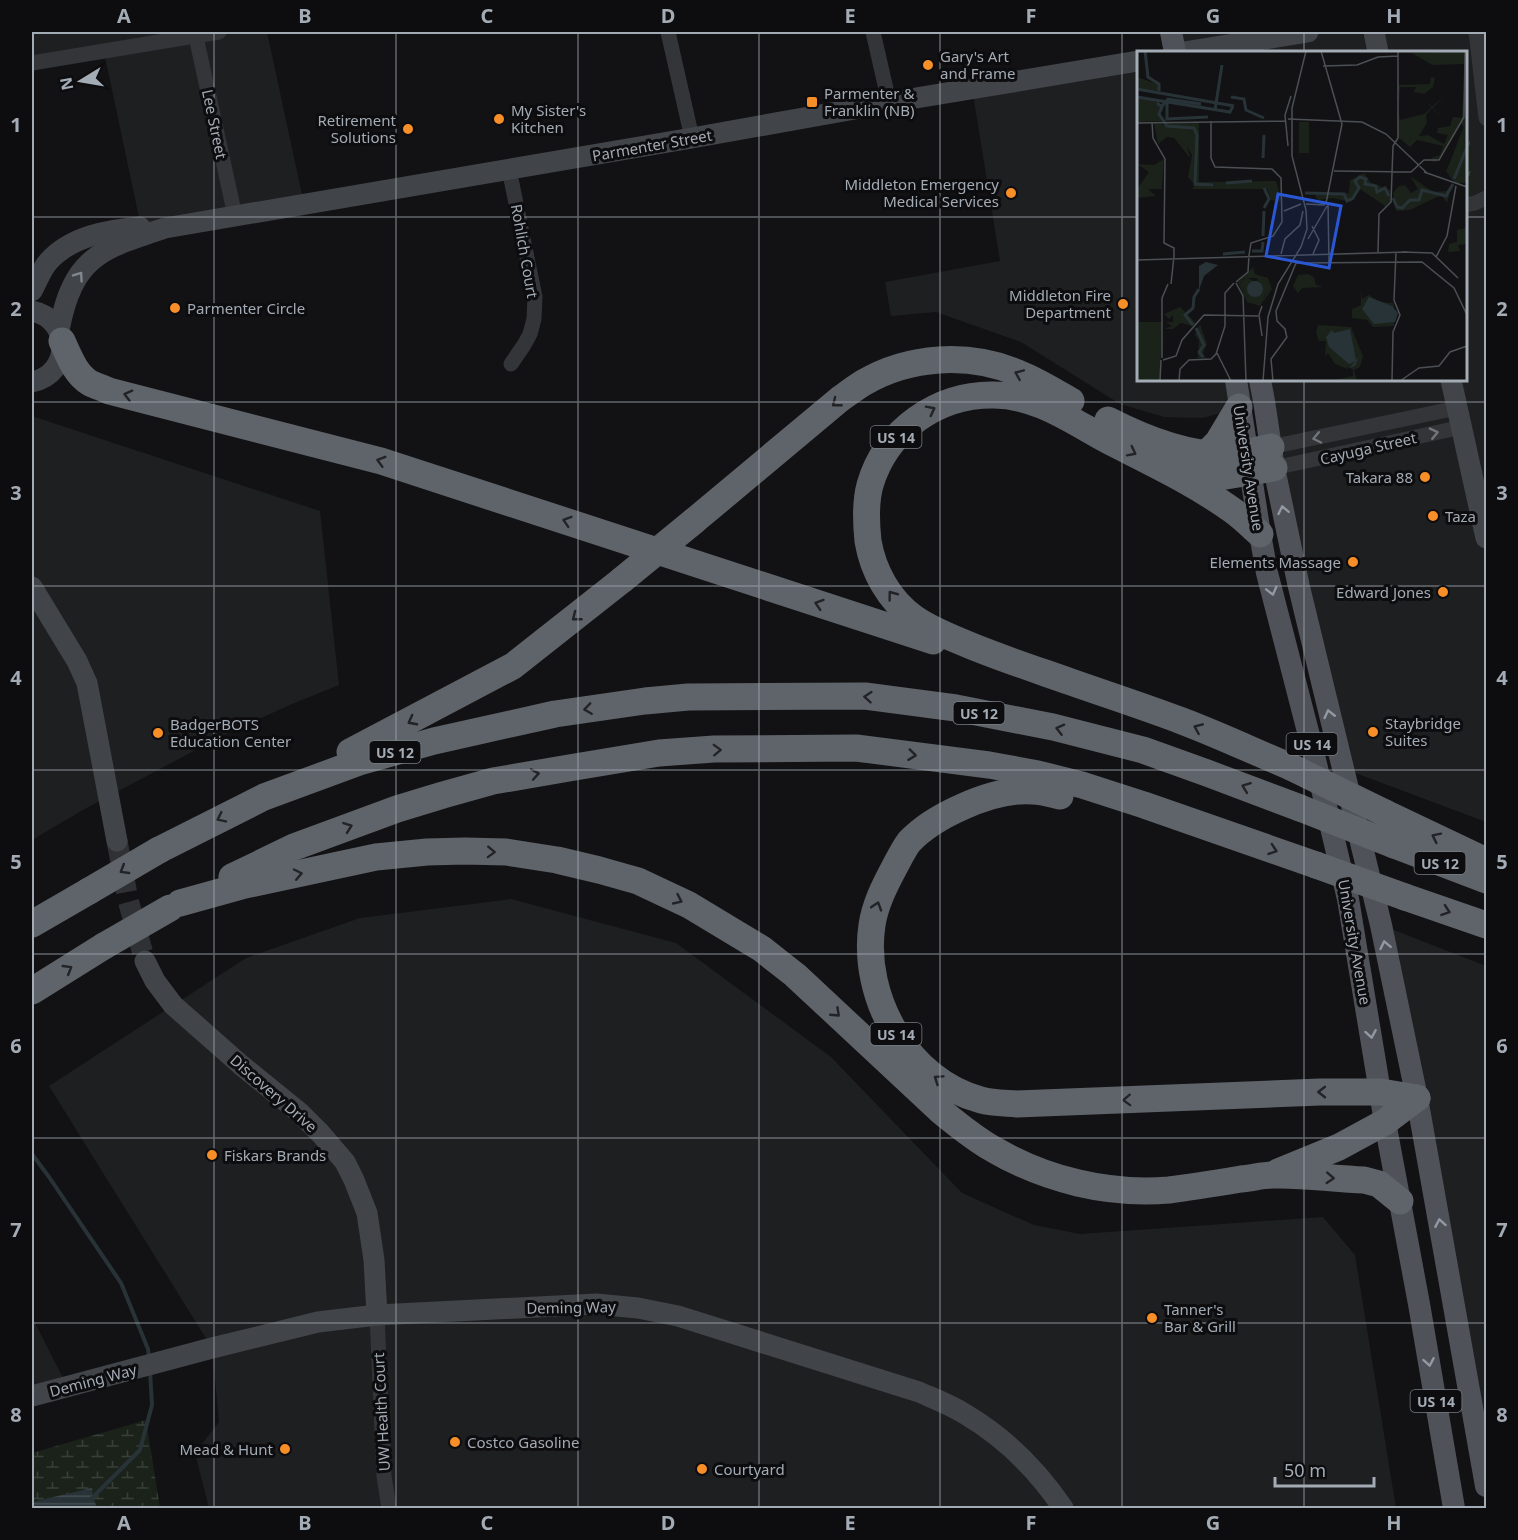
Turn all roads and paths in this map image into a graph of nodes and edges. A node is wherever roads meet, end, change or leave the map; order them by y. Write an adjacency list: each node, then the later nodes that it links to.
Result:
1 (219, 32): 8 (street)
2 (669, 32): 16 (street)
3 (873, 32): 14 (street)
4 (1171, 32): 9 (main road)
5 (1308, 32): 10 (street)
6 (1374, 32): 11 (street)
7 (1476, 32): 15 (street)
8 (195, 33): 13 (street); 20 (street, Lee Street)
9 (1175, 51)
10 (1190, 51)
11 (1378, 51)
12 (1137, 61): 14 (street, Parmenter Street)
13 (32, 63)
14 (889, 102): 16 (street, Parmenter Street)
15 (1486, 118)
16 (692, 138): 17 (street, Parmenter Street)
17 (509, 169): 20 (street, Parmenter Street); 25 (street, Rohlich Court)
18 (1486, 198): 19 (street)
19 (1467, 205)
20 (235, 216): 21 (street, Parmenter Street)
21 (165, 228): 22 (street, Parmenter Street); 24 (street, Parmenter Street, one-way to 21)
22 (32, 291)
23 (32, 312): 24 (street)
24 (60, 336): 29 (street, Parmenter Street); 38 (highway, one-way to 24)
25 (511, 364)
26 (1236, 381): 30 (main road, University Avenue)
27 (1260, 381): 33 (main road, University Avenue)
28 (1451, 381): 31 (street)
29 (36, 382)
30 (1239, 407): 32 (highway); 33 (main road, University Avenue)
31 (1459, 418): 33 (street, Cayuga Street, one-way to 33); 33 (street, Cayuga Street, one-way to 31); 36 (street)
32 (1207, 453): 33 (highway); 39 (highway, one-way to 39, bridge)
33 (1261, 460): 34 (highway); 35 (main road, University Avenue); 50 (main road, University Avenue / US 14, one-way to 33)
34 (1162, 467): 35 (highway, US 14); 38 (highway, US 14, one-way to 34)
35 (1260, 534): 49 (main road, University Avenue / US 14, one-way to 49)
36 (1486, 538)
37 (32, 587): 41 (street)
38 (995, 656): 42 (highway, US 14, one-way to 38, bridge)
39 (264, 797): 43 (highway, US 12, one-way to 39, bridge); 45 (highway, US 12, one-way to 45, bridge)
40 (1198, 824): 44 (highway, one-way to 40); 46 (highway, one-way to 46, bridge); 49 (highway, US 14, one-way to 40)
41 (117, 841)
42 (1486, 861)
43 (1486, 880)
44 (175, 905): 48 (highway, one-way to 44, bridge); 52 (highway, one-way to 52)
45 (32, 924)
46 (1486, 925)
47 (145, 961): 54 (street, Discovery Drive)
48 (32, 991)
49 (1381, 1092): 50 (highway, US 14); 51 (main road, University Avenue / US 14)
50 (1417, 1098): 51 (highway); 56 (main road, University Avenue / US 14, one-way to 50)
51 (1385, 1122): 52 (highway); 53 (main road, University Avenue / US 14)
52 (1272, 1175): 53 (highway, one-way to 53)
53 (1400, 1201): 59 (main road, University Avenue / US 14, one-way to 59)
54 (377, 1315): 55 (street, Deming Way); 57 (street, UW Health Court); 58 (street, Deming Way)
55 (32, 1396)
56 (1486, 1486)
57 (389, 1509)
58 (1063, 1509)
59 (1454, 1509)

